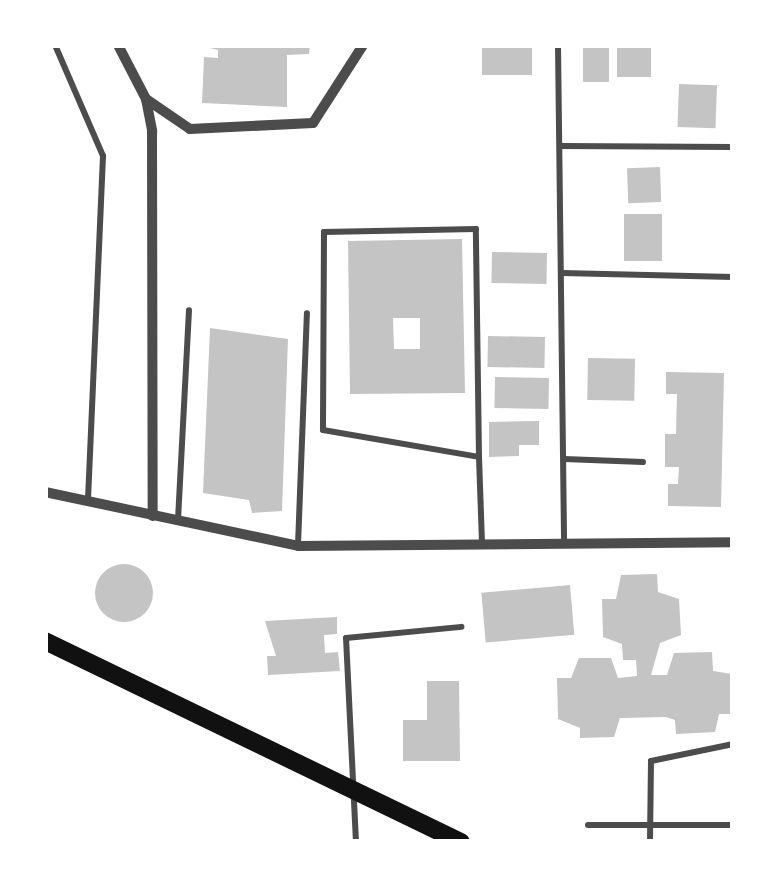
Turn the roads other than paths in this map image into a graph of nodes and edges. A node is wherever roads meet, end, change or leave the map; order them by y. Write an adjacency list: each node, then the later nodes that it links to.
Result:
1 (55, 45): 16 (lane)
2 (118, 45): 5 (street)
3 (363, 45): 5 (street)
4 (558, 45): 6 (lane)
5 (146, 100): 17 (street)
6 (561, 146): 7 (lane); 8 (lane)
7 (733, 147)
8 (562, 273): 9 (lane); 13 (lane)
9 (733, 276)
10 (189, 310): 18 (lane)
11 (307, 314): 22 (lane)
12 (479, 457): 12 (lane); 20 (lane)
13 (564, 459): 14 (lane); 19 (lane)
14 (643, 462)
15 (45, 492): 16 (street)
16 (88, 501): 17 (street)
17 (153, 516): 18 (street)
18 (178, 522): 22 (street)
19 (564, 540): 20 (street); 21 (street)
20 (482, 542): 22 (street)
21 (733, 542)
22 (298, 546)
23 (461, 627): 26 (lane)
24 (45, 641): 26 (main road)
25 (733, 744): 28 (lane)
26 (352, 788): 30 (lane); 31 (main road)
27 (588, 825): 28 (lane)
28 (651, 825): 29 (lane); 32 (lane)
29 (733, 825)
30 (356, 842)
31 (461, 842)
32 (650, 842)

